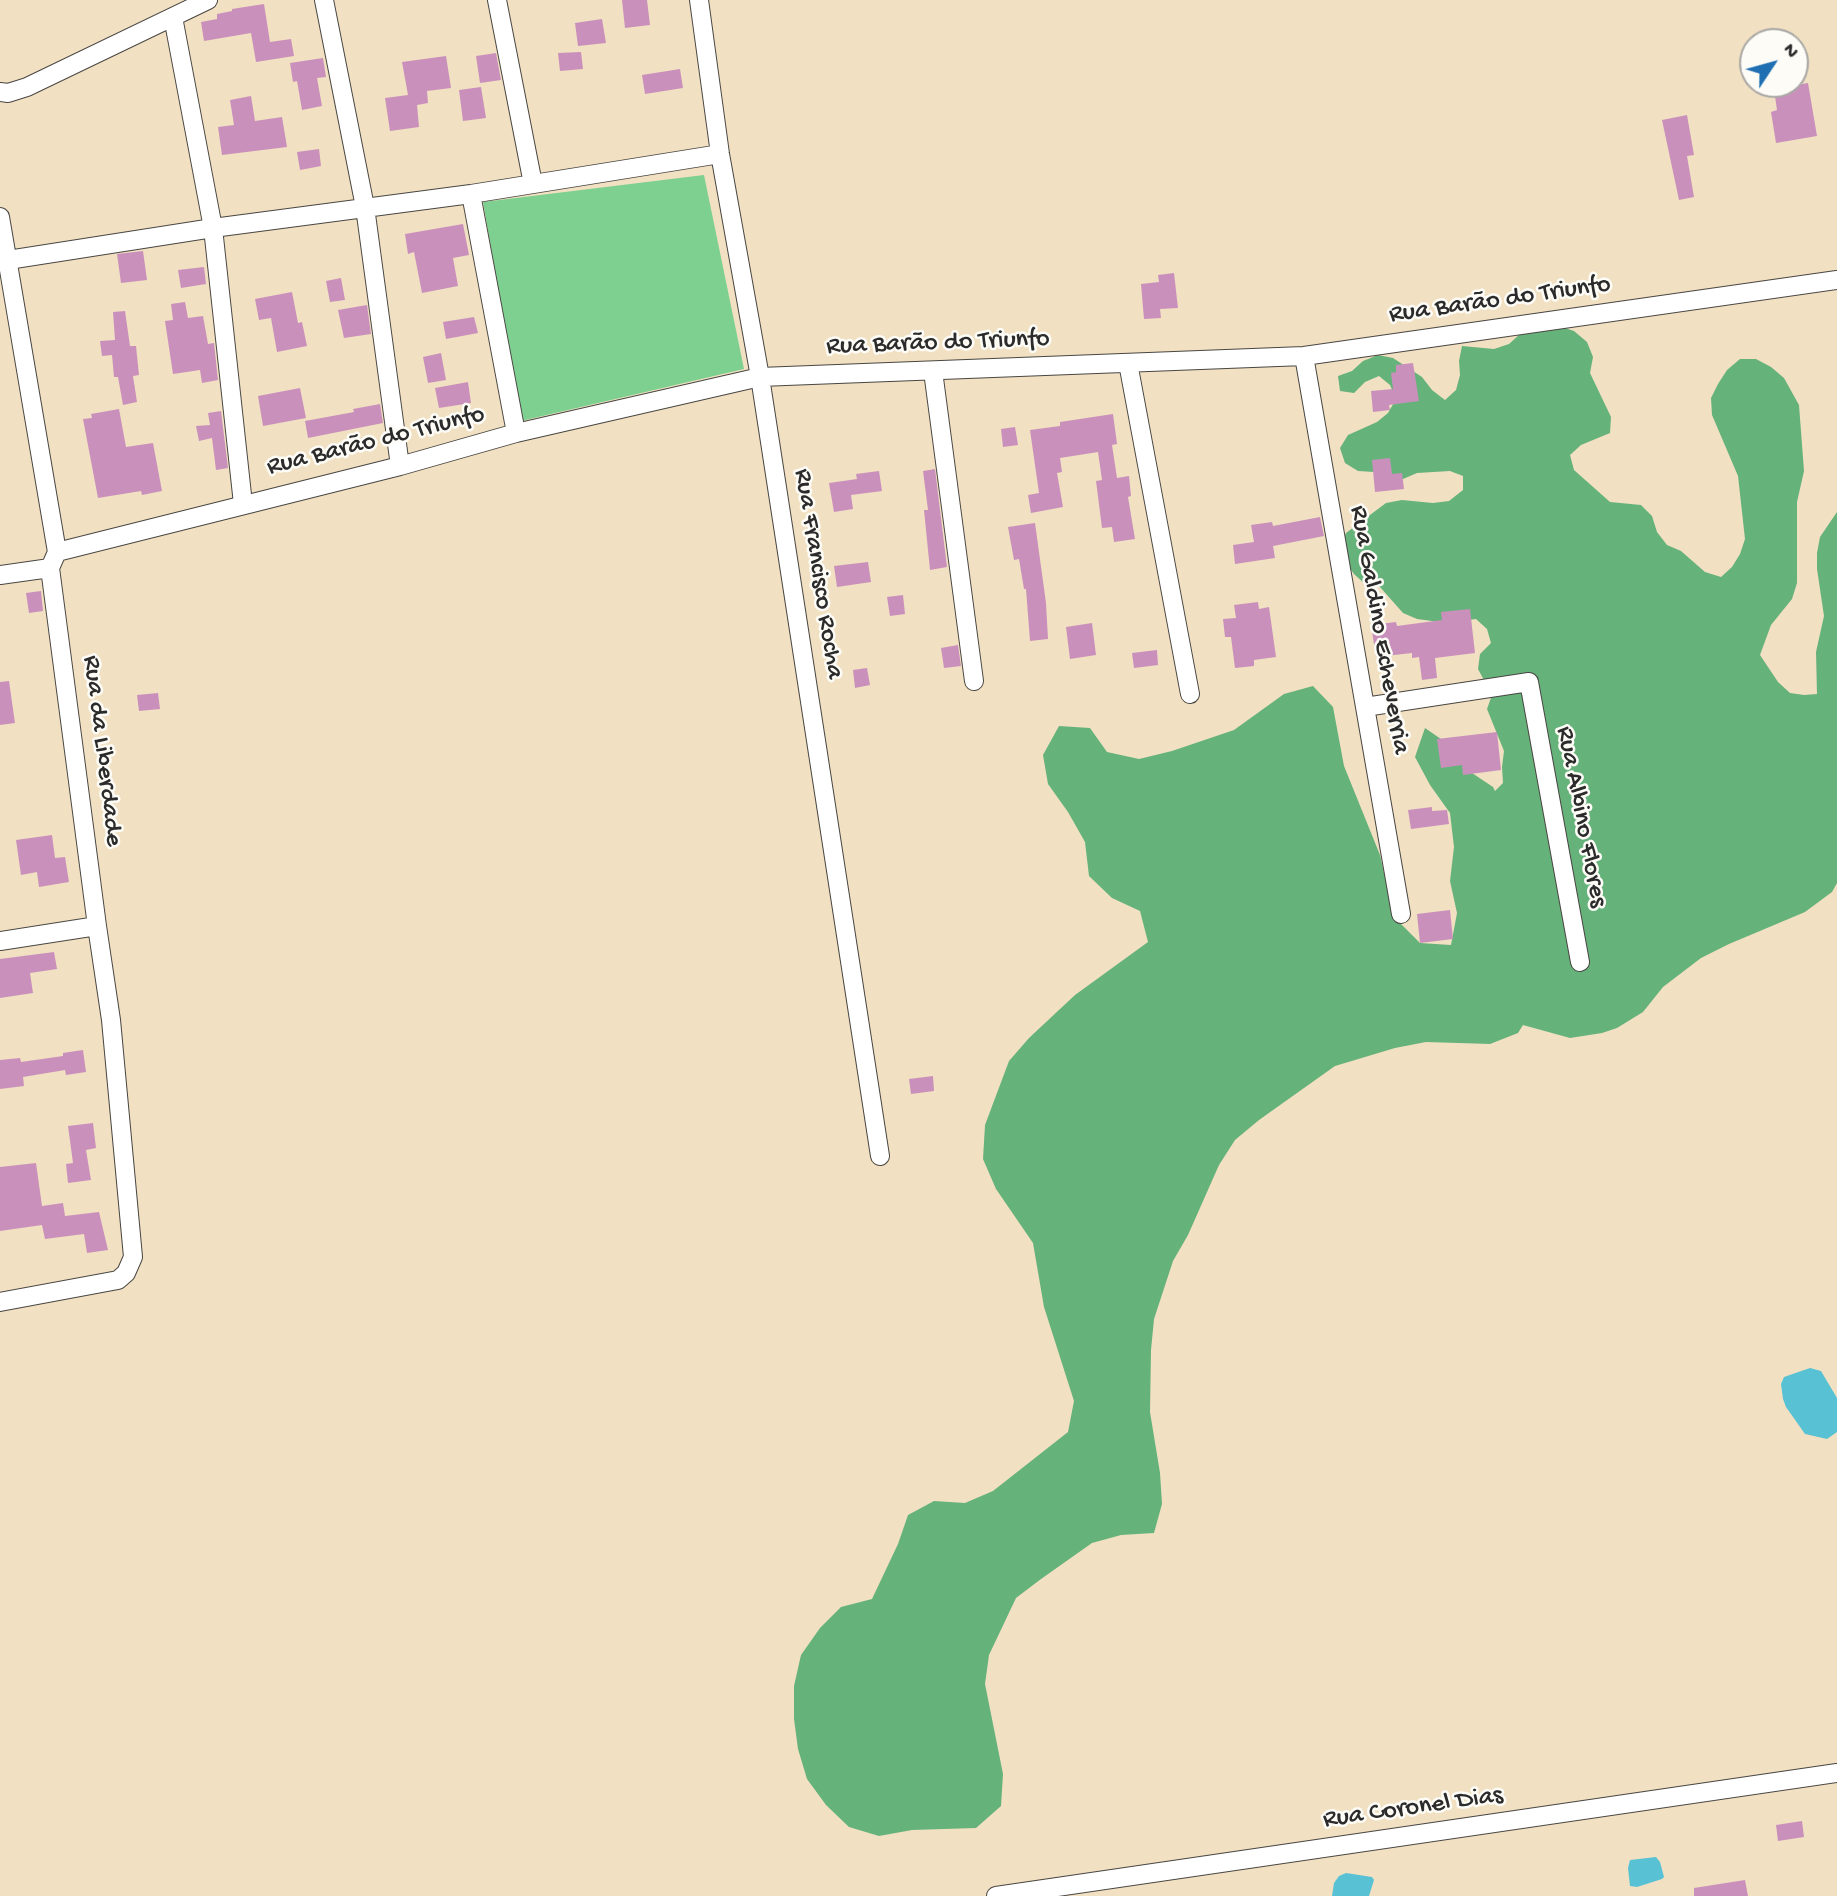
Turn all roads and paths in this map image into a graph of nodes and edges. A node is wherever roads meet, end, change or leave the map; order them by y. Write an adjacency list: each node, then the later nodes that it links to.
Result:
1 (208, 0): 5 (street)
2 (324, 0): 10 (street)
3 (497, 0): 8 (street)
4 (699, 0): 7 (street, Rua Francisco Rocha)
5 (173, 17): 6 (street); 12 (street)
6 (0, 92)
7 (720, 154): 8 (street); 18 (street, Rua Francisco Rocha)
8 (533, 184): 9 (street)
9 (471, 194): 10 (street); 19 (street)
10 (365, 207): 12 (street); 20 (street)
11 (0, 218): 13 (street, Rua da Liberdade)
12 (213, 228): 13 (street); 21 (street)
13 (8, 260): 22 (street, Rua da Liberdade)
14 (1837, 280): 15 (street, Rua Barão do Triunfo)
15 (1304, 355): 16 (street, Rua Barão do Triunfo); 26 (street, Rua Galdino Echeverria)
16 (1128, 363): 17 (street, Rua Barão do Triunfo); 25 (street)
17 (933, 371): 18 (street, Rua Barão do Triunfo); 24 (street)
18 (760, 377): 19 (street, Rua Barão do Triunfo); 31 (street, Rua Francisco Rocha)
19 (516, 433): 20 (street, Rua Barão do Triunfo)
20 (400, 466): 21 (street, Rua Barão do Triunfo)
21 (243, 504): 22 (street, Rua Barão do Triunfo)
22 (54, 560): 23 (street, Rua Barão do Triunfo); 28 (street, Rua da Liberdade)
23 (0, 575)
24 (974, 681)
25 (1190, 694)
26 (1365, 707): 27 (street, Rua Galdino Echeverria); 30 (street, Rua Albino Flores)
27 (1401, 914)
28 (97, 926): 29 (street); 32 (street, Rua da Liberdade)
29 (0, 941)
30 (1580, 962)
31 (880, 1156)
32 (0, 1302)
33 (1837, 1773): 34 (street, Rua Coronel Dias)
34 (996, 1896)

